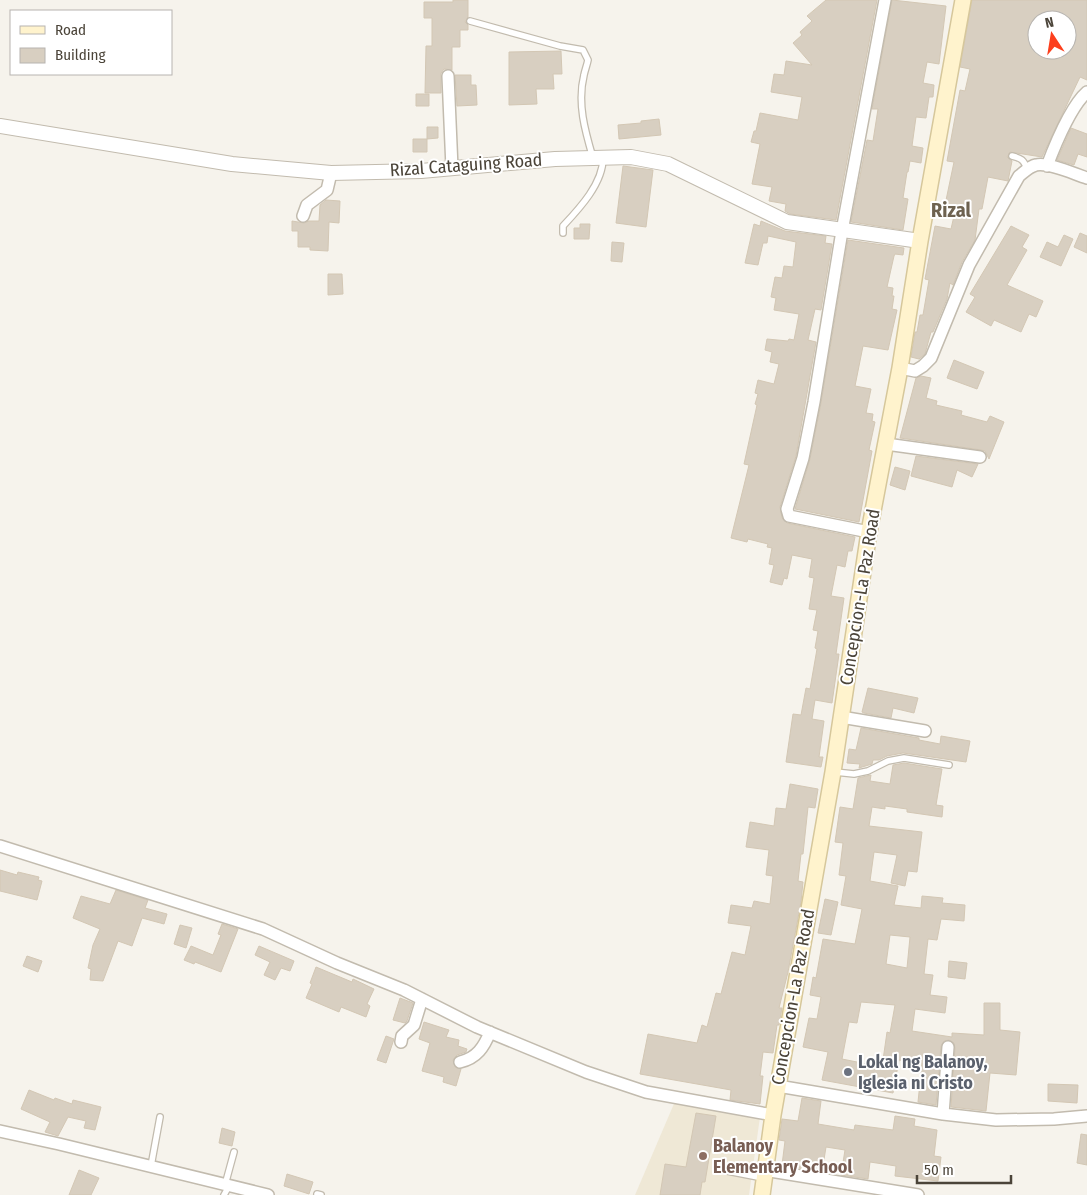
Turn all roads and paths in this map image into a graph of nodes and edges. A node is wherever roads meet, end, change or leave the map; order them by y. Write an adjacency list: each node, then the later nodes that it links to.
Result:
1 (885, 0): 15 (street)
2 (963, 0): 17 (main road, Concepcion-La Paz Road)
3 (470, 21): 8 (lane)
4 (448, 76): 10 (street)
5 (1087, 92): 9 (street)
6 (0, 126): 12 (street, Rizal Cataguing Road)
7 (1012, 156): 11 (lane)
8 (598, 158): 10 (street, Rizal Cataguing Road); 15 (street, Rizal Cataguing Road); 16 (lane)
9 (1047, 166): 11 (street); 13 (street)
10 (452, 168): 12 (street, Rizal Cataguing Road)
11 (1027, 169): 18 (street)
12 (331, 173): 14 (street)
13 (1087, 178)
14 (303, 216)
15 (842, 231): 17 (street, Rizal Cataguing Road); 21 (street)
16 (563, 233)
17 (920, 241): 18 (main road, Concepcion-La Paz Road)
18 (900, 368): 19 (main road, Concepcion-La Paz Road)
19 (886, 444): 20 (street); 21 (main road, Concepcion-La Paz Road)
20 (980, 457)
21 (869, 532): 22 (main road, Concepcion-La Paz Road)
22 (841, 717): 23 (street); 25 (main road, Concepcion-La Paz Road)
23 (925, 731)
24 (949, 765): 25 (lane)
25 (833, 772): 32 (main road, Concepcion-La Paz Road)
26 (0, 846): 27 (street)
27 (422, 999): 28 (street); 29 (street)
28 (490, 1032): 31 (street); 34 (street)
29 (401, 1042)
30 (948, 1047): 33 (street)
31 (460, 1062)
32 (778, 1086): 33 (street); 34 (main road, Concepcion-La Paz Road)
33 (943, 1114): 35 (street)
34 (773, 1115): 41 (main road, Concepcion-La Paz Road)
35 (1087, 1116)
36 (160, 1117): 39 (lane)
37 (0, 1131): 39 (street)
38 (234, 1152): 42 (lane)
39 (151, 1166): 42 (street)
40 (717, 1169): 41 (lane)
41 (764, 1174): 44 (main road, Concepcion-La Paz Road); 45 (street)
42 (226, 1188): 43 (street)
43 (268, 1195)
44 (762, 1195)
45 (918, 1195)

